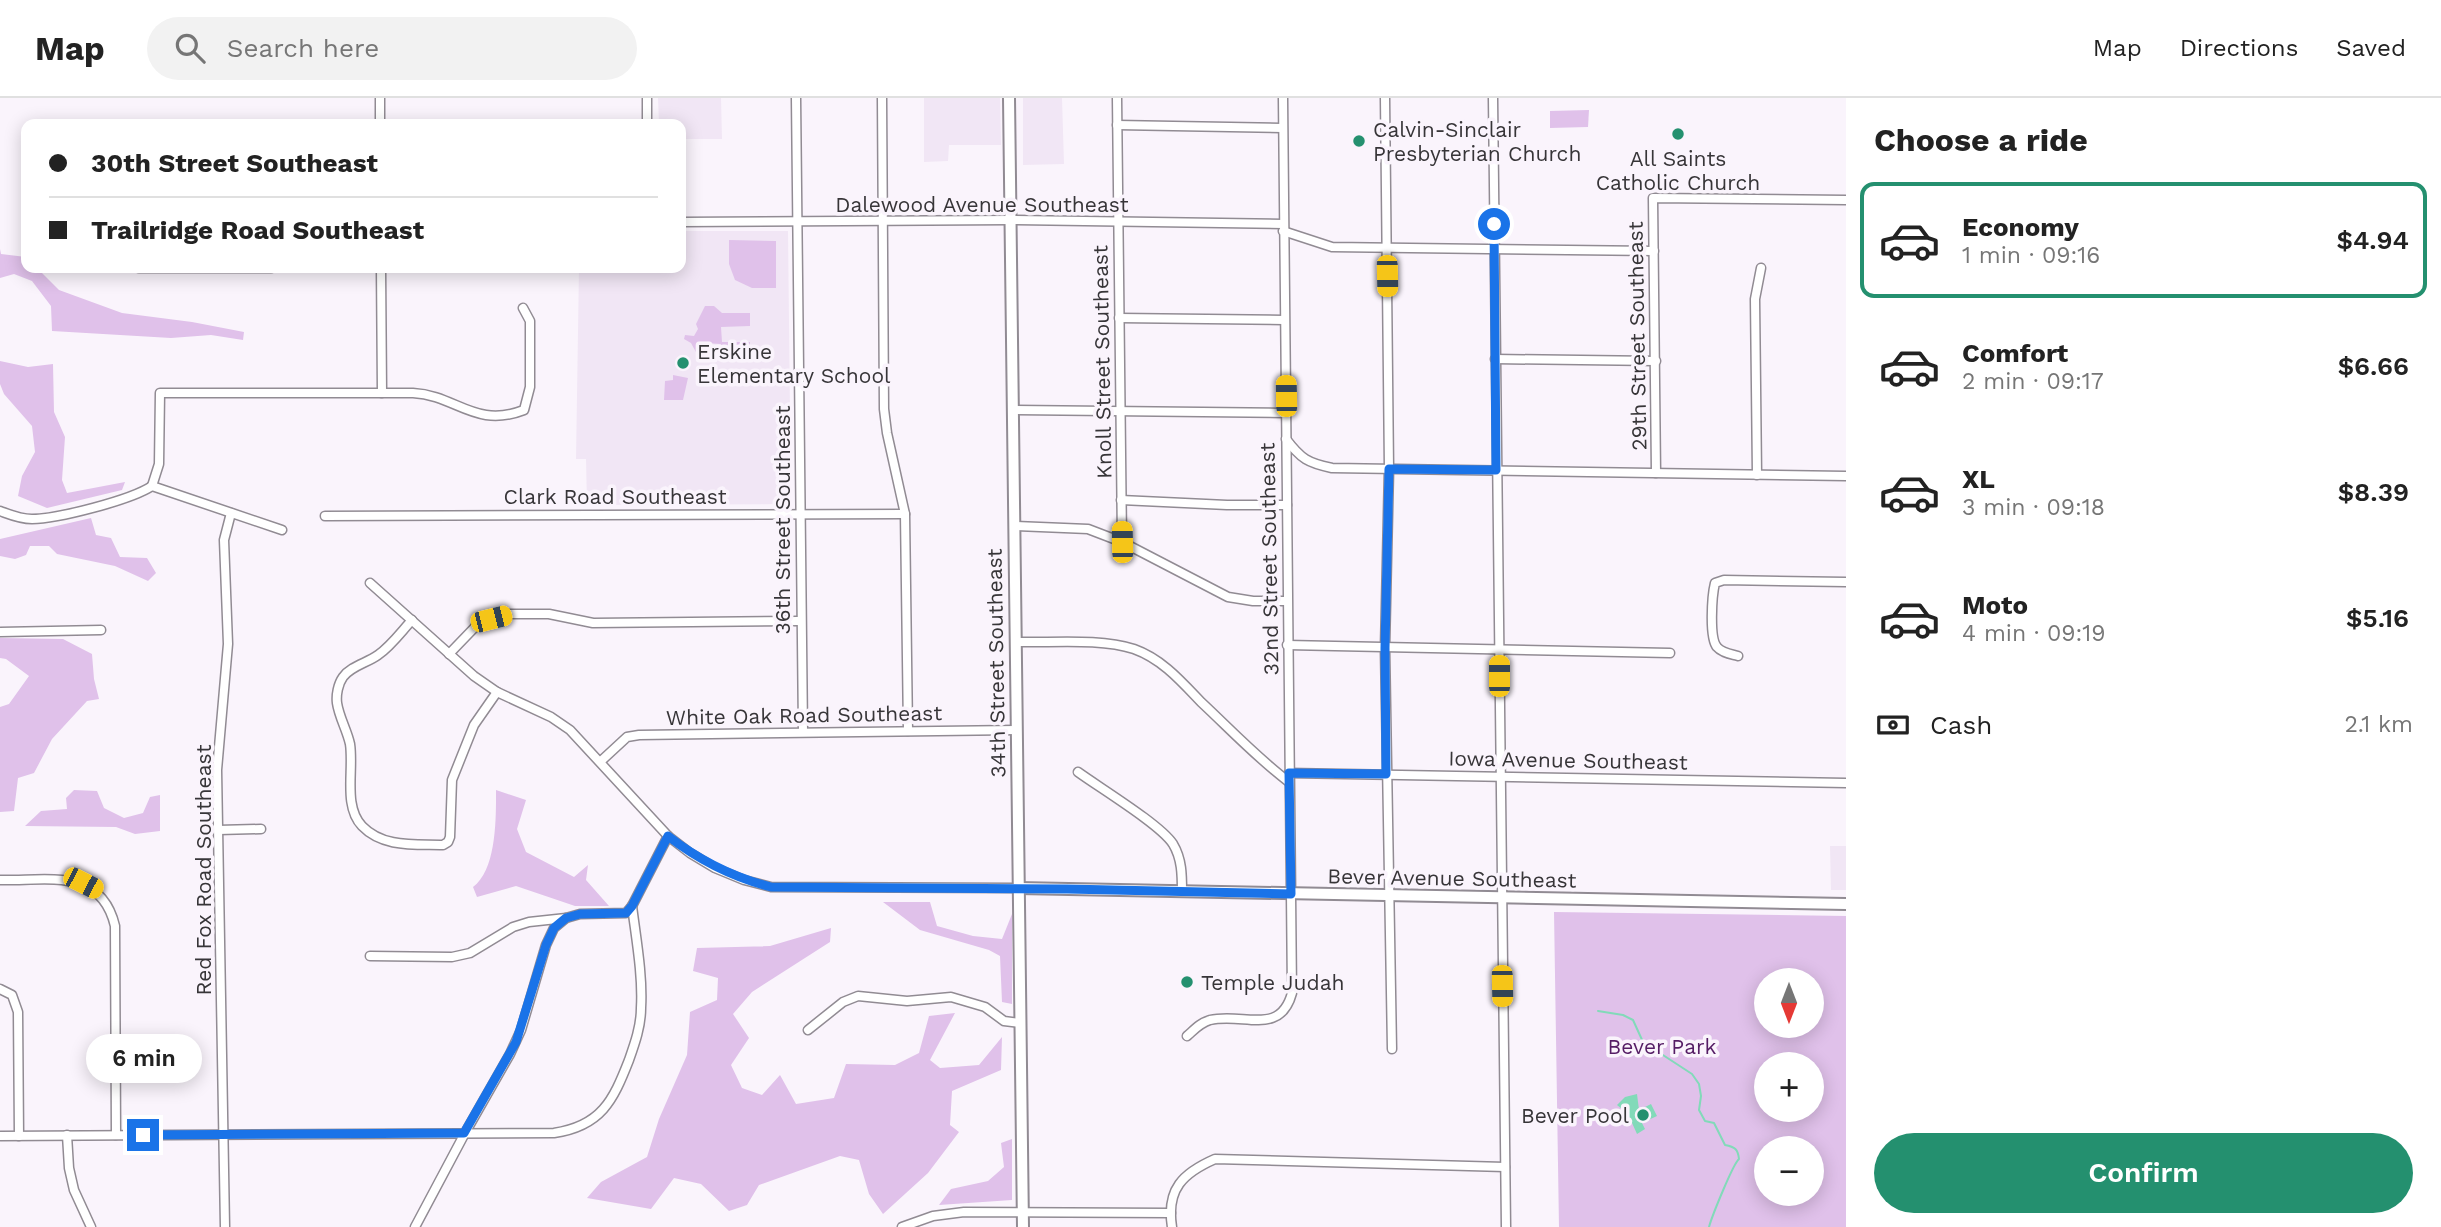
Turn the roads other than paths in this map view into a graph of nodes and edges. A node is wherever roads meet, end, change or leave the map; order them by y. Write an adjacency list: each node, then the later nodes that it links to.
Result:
1 (380, 98): 10 (street)
2 (647, 98): 11 (street)
3 (796, 98): 16 (street, 36th Street Southeast)
4 (882, 98): 17 (street)
5 (1009, 98): 15 (street, 34th Street Southeast)
6 (1117, 98): 12 (street, Knoll Street Southeast)
7 (1283, 98): 13 (street, 32nd Street Southeast)
8 (1385, 98): 21 (street)
9 (1493, 98): 22 (street)
10 (380, 119)
11 (647, 119)
12 (1117, 125): 13 (street); 19 (street, Knoll Street Southeast)
13 (1282, 128): 20 (street, 32nd Street Southeast)
14 (1846, 200): 23 (street, 29th Street Southeast)
15 (1011, 220): 17 (street, Dalewood Avenue Southeast); 19 (street, Dalewood Avenue Southeast); 32 (street, 34th Street Southeast)
16 (797, 221): 17 (street, Dalewood Avenue Southeast); 18 (street, Dalewood Avenue Southeast); 46 (street, 36th Street Southeast)
17 (881, 221): 47 (street)
18 (686, 222)
19 (1118, 222): 20 (street, Dalewood Avenue Southeast); 27 (street, Knoll Street Southeast)
20 (1283, 227): 21 (street, Dalewood Avenue Southeast); 28 (street, 32nd Street Southeast)
21 (1386, 248): 22 (street, Dalewood Avenue Southeast); 36 (street)
22 (1494, 250): 23 (street, Dalewood Avenue Southeast); 29 (street)
23 (1654, 251): 30 (street, 29th Street Southeast)
24 (1761, 268): 39 (street)
25 (381, 273): 31 (street)
26 (523, 307): 31 (street)
27 (1119, 318): 28 (street); 33 (street, Knoll Street Southeast)
28 (1284, 320): 34 (street, 32nd Street Southeast)
29 (1495, 359): 30 (street); 37 (street)
30 (1656, 361): 38 (street, 29th Street Southeast)
31 (382, 393): 41 (street)
32 (1013, 410): 33 (street); 49 (street, 34th Street Southeast)
33 (1120, 412): 34 (street); 42 (street, Knoll Street Southeast)
34 (1286, 414): 35 (street, 32nd Street Southeast)
35 (1286, 439): 36 (street); 43 (street, 32nd Street Southeast)
36 (1389, 469): 37 (street); 61 (street)
37 (1496, 470): 38 (street); 62 (street)
38 (1656, 473): 39 (street)
39 (1757, 475): 40 (street)
40 (1846, 476)
41 (152, 486): 44 (street); 45 (street)
42 (1121, 500): 43 (street); 51 (street, Knoll Street Southeast)
43 (1287, 505): 54 (street, 32nd Street Southeast)
44 (0, 511)
45 (231, 513): 50 (street); 77 (street, Red Fox Road Southeast)
46 (800, 513): 47 (street, Clark Road Southeast); 48 (street, Clark Road Southeast); 56 (street, 36th Street Southeast)
47 (905, 514): 69 (street)
48 (325, 516)
49 (1014, 526): 51 (street); 59 (street, 34th Street Southeast)
50 (282, 530)
51 (1122, 542): 54 (street)
52 (1846, 582): 65 (street)
53 (370, 583): 55 (street, Bever Avenue Southeast)
54 (1287, 601): 60 (street, 32nd Street Southeast)
55 (412, 620): 64 (street, Bever Avenue Southeast); 66 (street)
56 (800, 621): 64 (street); 68 (street, 36th Street Southeast)
57 (101, 630): 58 (street)
58 (0, 632)
59 (1016, 642): 67 (street, 34th Street Southeast); 74 (street)
60 (1287, 645): 61 (street); 74 (street, 32nd Street Southeast)
61 (1385, 648): 62 (street); 72 (street)
62 (1499, 650): 63 (street); 73 (street)
63 (1670, 653)
64 (449, 654): 66 (street, Bever Avenue Southeast)
65 (1738, 656)
66 (497, 692): 70 (street, Bever Avenue Southeast)
67 (1017, 730): 69 (street, White Oak Road Southeast); 80 (street, 34th Street Southeast)
68 (803, 731): 69 (street, White Oak Road Southeast); 70 (street, White Oak Road Southeast)
69 (908, 731)
70 (601, 761): 78 (street, Bever Avenue Southeast)
71 (1078, 772): 81 (street)
72 (1386, 774): 73 (street, Iowa Avenue Southeast); 74 (street, Iowa Avenue Southeast); 83 (street)
73 (1500, 776): 75 (street, Iowa Avenue Southeast); 84 (street)
74 (1289, 777): 82 (street, 32nd Street Southeast)
75 (1846, 783)
76 (261, 829): 77 (street)
77 (218, 830): 97 (street, Red Fox Road Southeast)
78 (668, 836): 80 (street, Bever Avenue Southeast); 86 (street)
79 (0, 880): 96 (street)
80 (1018, 888): 81 (street, Bever Avenue Southeast); 90 (street, 34th Street Southeast)
81 (1182, 892): 82 (street, Bever Avenue Southeast)
82 (1291, 894): 83 (street, Bever Avenue Southeast); 92 (street, 32nd Street Southeast)
83 (1388, 896): 84 (street, Bever Avenue Southeast); 93 (street)
84 (1501, 898): 85 (street, Bever Avenue Southeast); 100 (street)
85 (1846, 904)
86 (632, 906): 87 (street); 94 (street)
87 (566, 918): 88 (street); 94 (street)
88 (370, 956)
89 (0, 989): 99 (street)
90 (1020, 1023): 91 (street); 101 (street, 34th Street Southeast)
91 (808, 1030)
92 (1187, 1036)
93 (1392, 1049)
94 (464, 1133): 97 (street); 105 (street)
95 (67, 1135): 96 (street); 99 (street); 103 (street)
96 (116, 1135): 97 (street)
97 (223, 1135): 104 (street, Red Fox Road Southeast)
98 (0, 1136): 99 (street)
99 (19, 1136)
100 (1505, 1167): 102 (street); 109 (street)
101 (1023, 1211): 102 (street); 106 (street); 107 (street, 34th Street Southeast)
102 (1171, 1213): 108 (street)
103 (91, 1227)
104 (225, 1227)
105 (415, 1227)
106 (902, 1227)
107 (1023, 1227)
108 (1172, 1227)
109 (1506, 1227)

